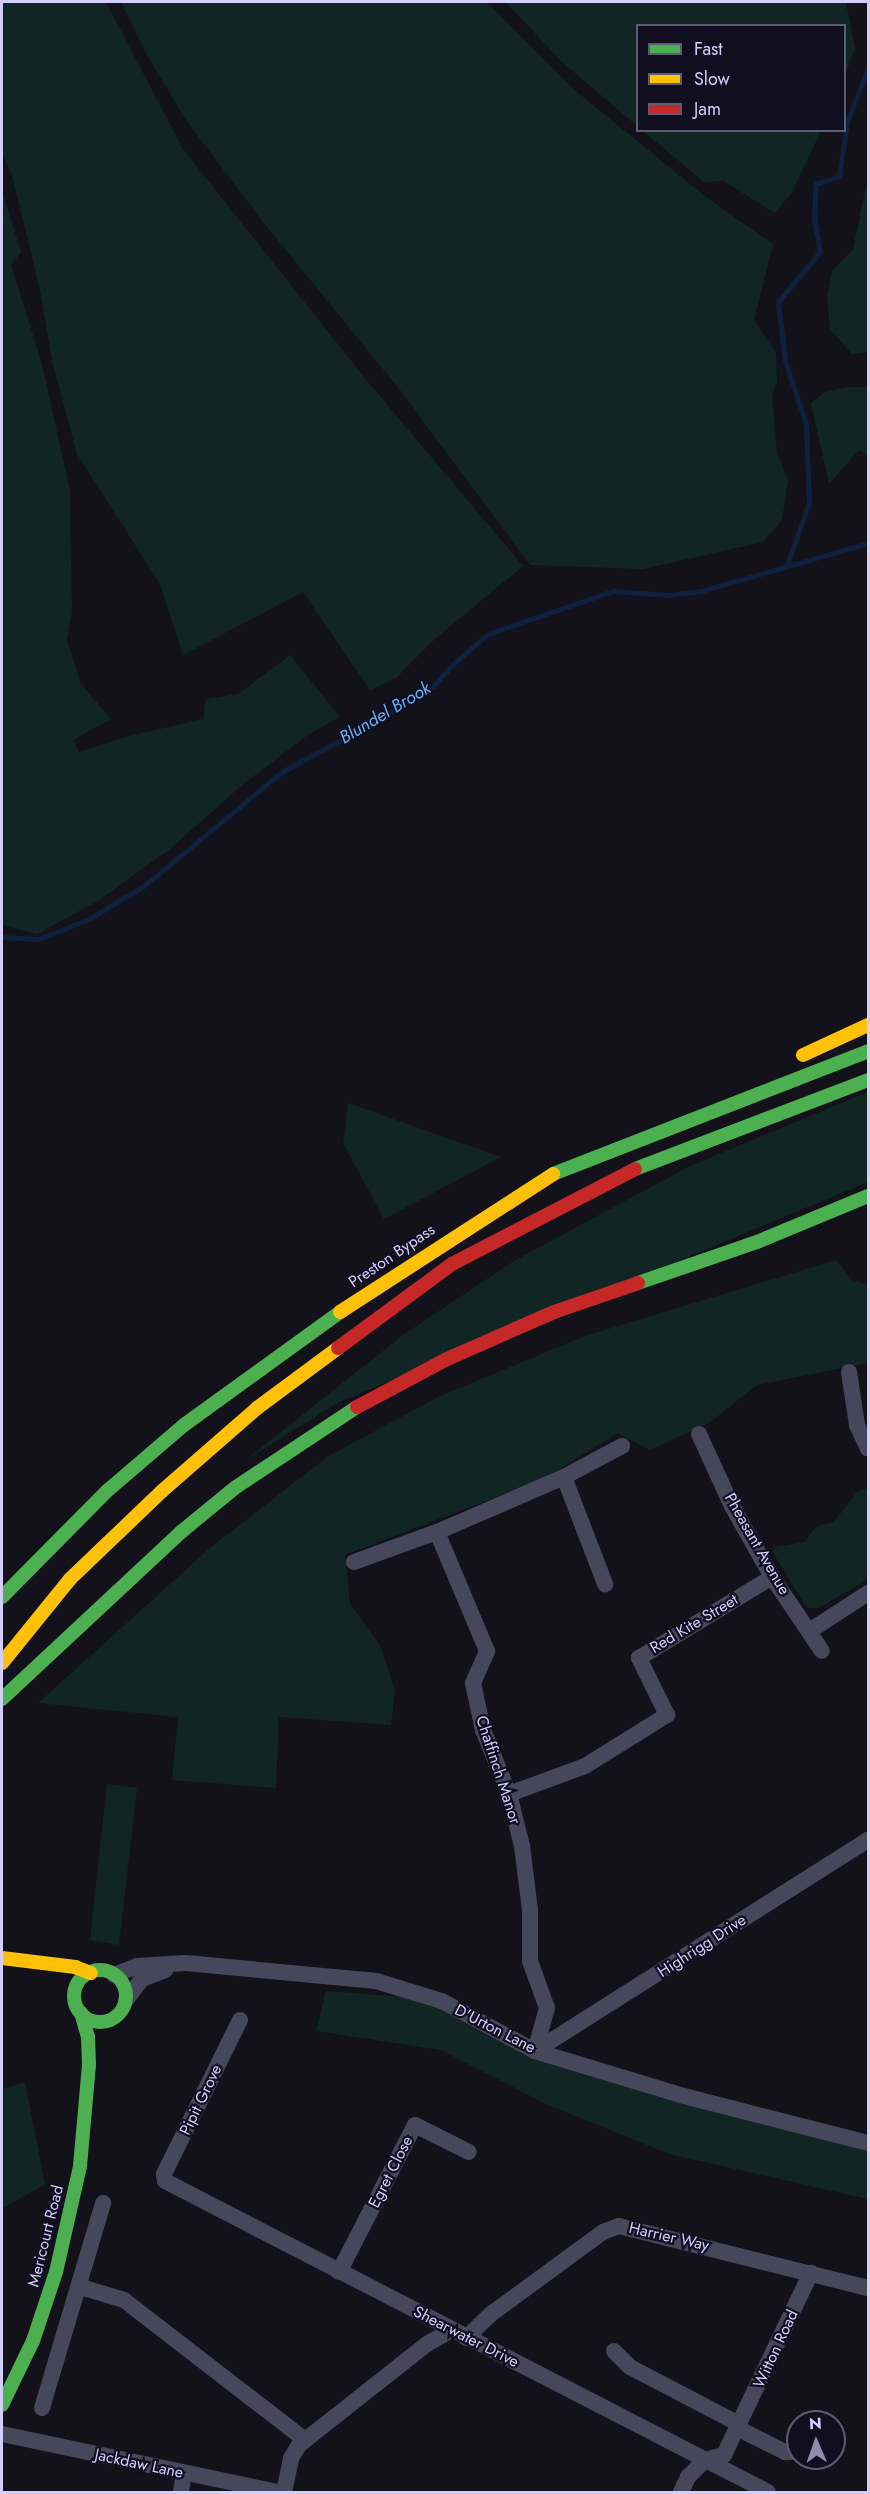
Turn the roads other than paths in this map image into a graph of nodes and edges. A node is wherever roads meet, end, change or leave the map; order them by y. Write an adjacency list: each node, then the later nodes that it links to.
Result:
1 (868, 1025): 3 (main road)
2 (868, 1051): 6 (main road, Preston Bypass)
3 (790, 1060)
4 (868, 1080): 8 (main road)
5 (689, 1104): 6 (main road)
6 (556, 1172): 20 (main road, Preston Bypass)
7 (868, 1196): 25 (main road)
8 (567, 1200): 10 (main road); 24 (main road)
9 (849, 1372): 13 (street)
10 (321, 1379)
11 (699, 1434): 17 (street, Pheasant Avenue)
12 (622, 1446): 14 (street)
13 (868, 1449)
14 (564, 1478): 15 (street); 18 (street)
15 (436, 1532): 16 (street); 26 (street, Chaffinch Manor)
16 (354, 1562)
17 (772, 1577): 22 (street, Pheasant Avenue); 26 (street, Red Kite Street)
18 (604, 1584)
19 (868, 1593): 22 (street)
20 (2, 1597)
21 (57, 1627): 25 (main road)
22 (811, 1630): 23 (street, Pheasant Avenue)
23 (822, 1651)
24 (2, 1663)
25 (2, 1698)
26 (509, 1794): 37 (street, Chaffinch Manor)
27 (868, 1840): 37 (street, Highrigg Drive)
28 (2, 1958): 29 (main road)
29 (16, 1959): 31 (main road); 33 (main road)
30 (186, 1962): 32 (street, D'Urton Lane); 34 (street, D'Urton Lane); 37 (street, D'Urton Lane)
31 (91, 1972): 32 (main road); 33 (main road)
32 (114, 1975): 34 (main road)
33 (74, 2000): 35 (main road)
34 (123, 2007): 35 (main road); 38 (main road, Mericourt Road)
35 (81, 2013): 38 (main road, Mericourt Road)
36 (240, 2020): 41 (street, Pipit Grove)
37 (535, 2051): 39 (street, D'Urton Lane)
38 (89, 2065): 50 (main road, Mericourt Road)
39 (868, 2143)
40 (469, 2152): 43 (street, Egret Close)
41 (165, 2181): 43 (street, Shearwater Drive)
42 (103, 2203): 45 (street)
43 (339, 2272): 47 (street, Shearwater Drive)
44 (811, 2274): 46 (street, Harrier Way); 48 (street, Harrier Way); 52 (street, Witton Road)
45 (81, 2287): 51 (street); 54 (street)
46 (868, 2288)
47 (451, 2330): 48 (street, Shearwater Drive); 54 (street)
48 (466, 2338): 56 (street, Shearwater Drive)
49 (614, 2351): 52 (street)
50 (2, 2406)
51 (42, 2408)
52 (738, 2426): 55 (street); 56 (street, Witton Road)
53 (2, 2434): 57 (street, Jackdaw Lane)
54 (305, 2440): 60 (street)
55 (786, 2452)
56 (705, 2460): 61 (street, Witton Road); 62 (street, Shearwater Drive)
57 (184, 2474): 58 (street); 59 (street, Jackdaw Lane)
58 (181, 2493)
59 (277, 2493)
60 (284, 2493)
61 (681, 2493)
62 (768, 2493)

